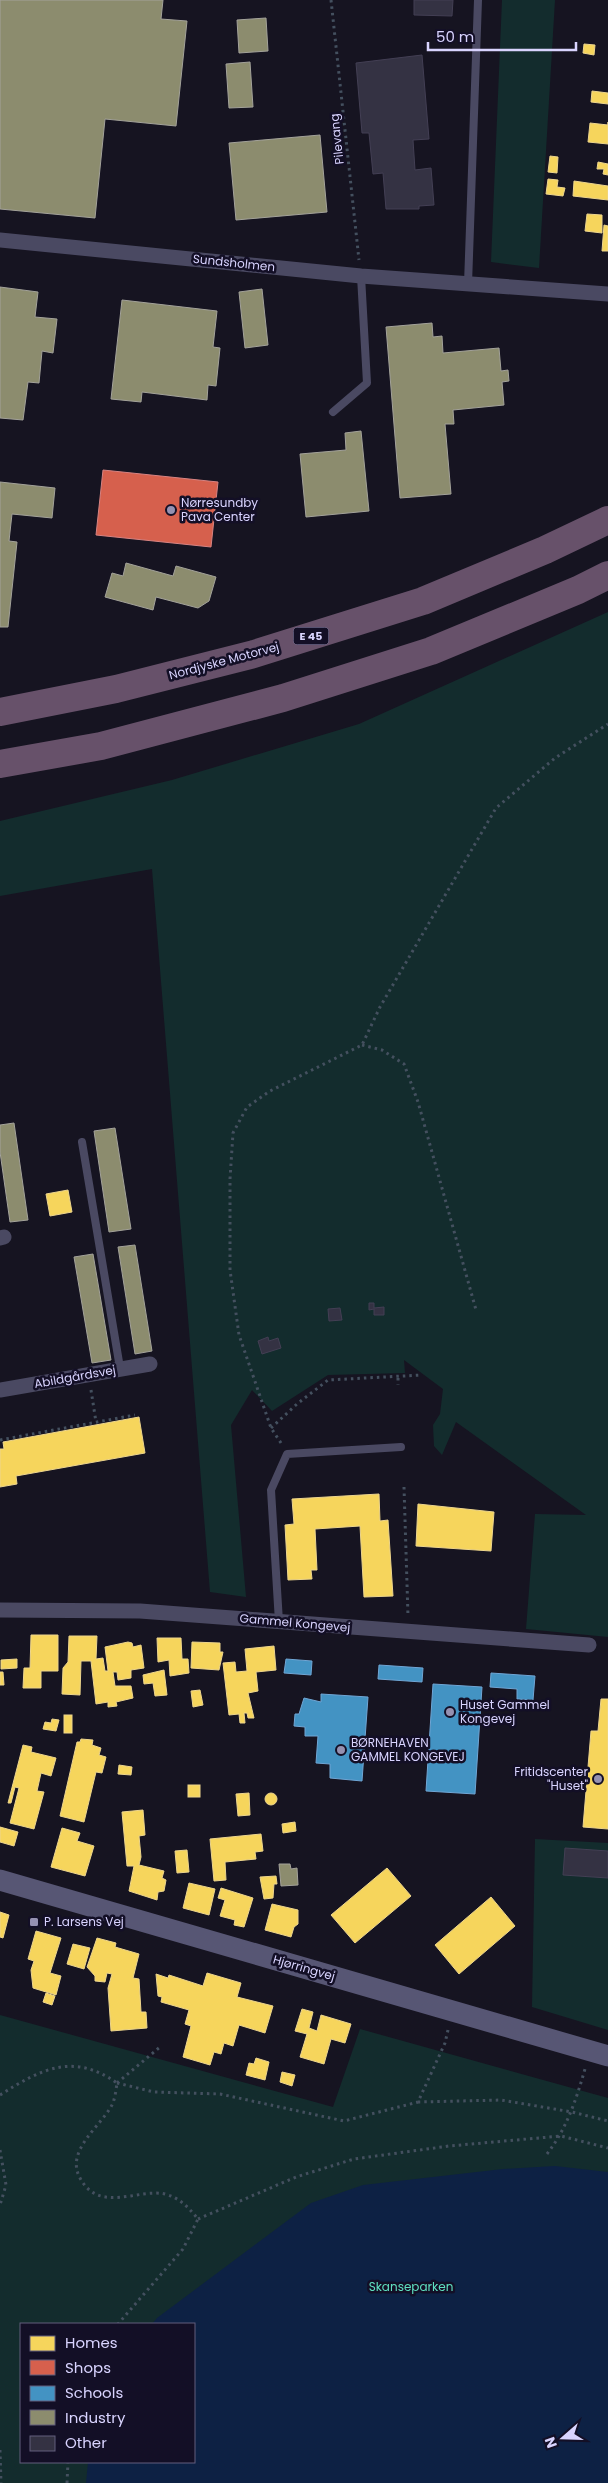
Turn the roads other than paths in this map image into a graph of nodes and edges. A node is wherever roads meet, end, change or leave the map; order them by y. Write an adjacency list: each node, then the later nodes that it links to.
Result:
1 (479, 3): 4 (lane)
2 (0, 240): 3 (street, Sundsholmen)
3 (360, 276): 4 (street, Sundsholmen); 6 (lane)
4 (468, 284): 5 (street, Sundsholmen)
5 (608, 294)
6 (333, 412)
7 (608, 520): 9 (highway, Nordjyske Motorvej / E 45)
8 (608, 575): 10 (highway)
9 (0, 712)
10 (0, 764)
11 (82, 1142): 13 (lane)
12 (150, 1364): 13 (street, Abildgårdsvej)
13 (120, 1368): 14 (street, Abildgårdsvej)
14 (0, 1390)
15 (401, 1447): 17 (lane)
16 (0, 1610): 17 (street, Gammel Kongevej)
17 (279, 1622): 18 (street, Gammel Kongevej)
18 (589, 1645)
19 (0, 1880): 20 (main road, Hjørringvej)
20 (608, 2056)

